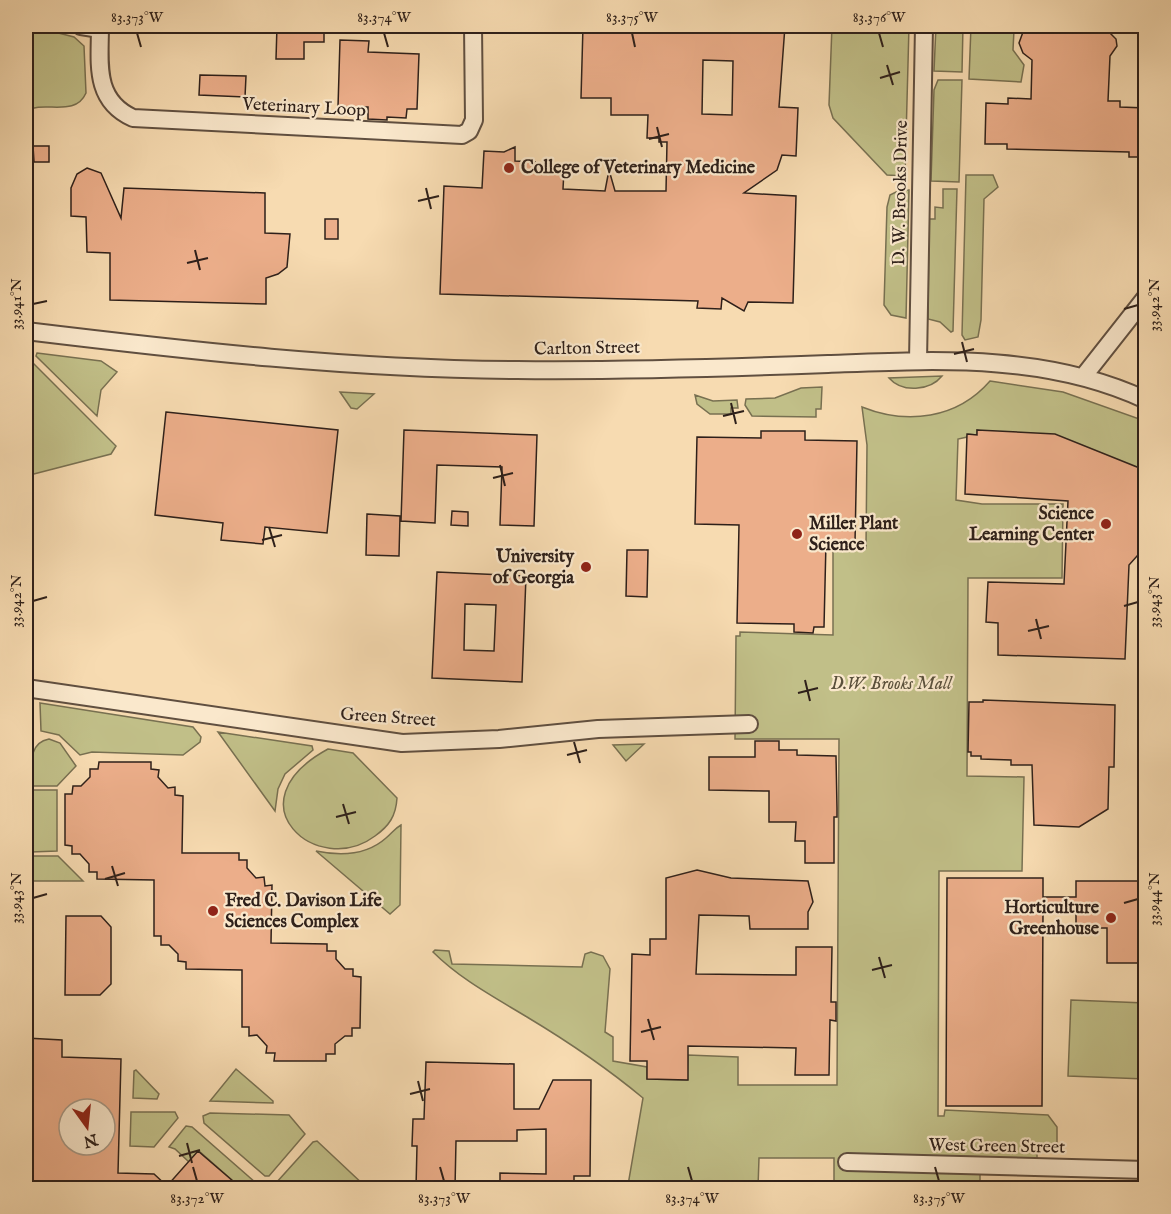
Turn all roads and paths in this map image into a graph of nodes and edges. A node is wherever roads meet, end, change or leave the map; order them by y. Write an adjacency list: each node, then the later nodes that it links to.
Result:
1 (81, 26): 4 (street, Veterinary Loop)
2 (473, 26): 4 (street, Veterinary Loop)
3 (924, 26): 7 (street, D. W. Brooks Drive)
4 (100, 27)
5 (1146, 297): 8 (street)
6 (26, 331): 7 (street, Carlton Street)
7 (918, 361): 8 (street, Carlton Street)
8 (1083, 377): 9 (street, Carlton Street)
9 (1146, 400)
10 (26, 688): 11 (street, Green Street)
11 (749, 724)
12 (847, 1162): 13 (street, West Green Street)
13 (1146, 1170)

